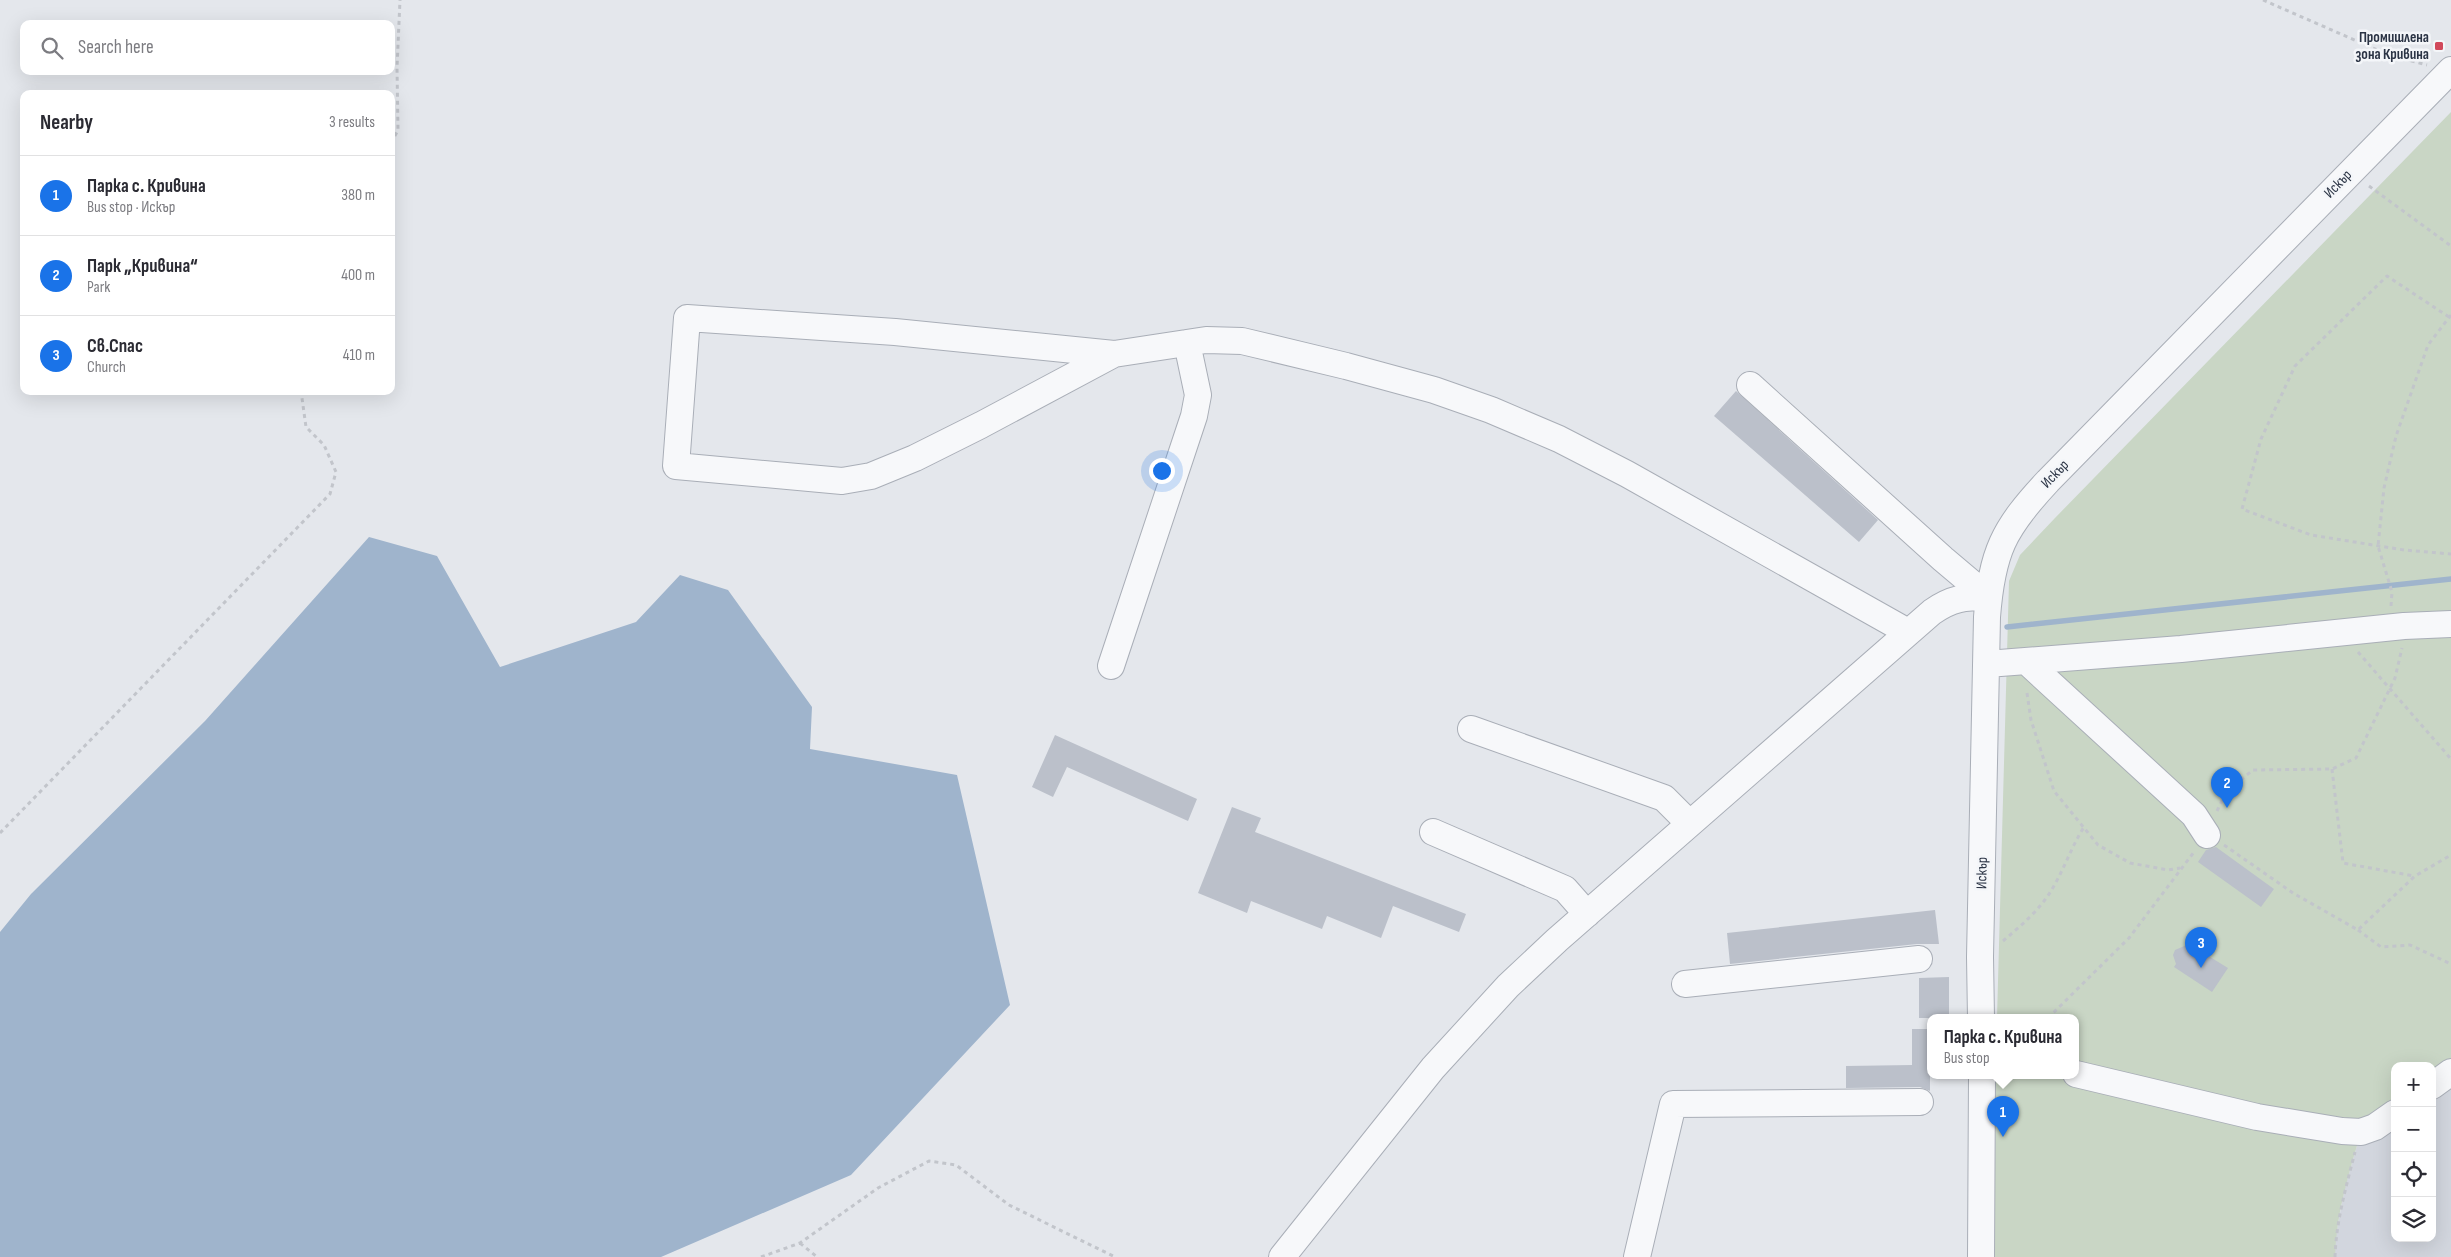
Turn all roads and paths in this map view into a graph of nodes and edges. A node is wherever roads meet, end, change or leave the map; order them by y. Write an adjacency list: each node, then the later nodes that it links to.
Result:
1 (400, 0): 4 (path)
2 (2263, 0): 3 (path)
3 (2450, 71): 5 (street, Искър)
4 (395, 136)
5 (2350, 172): 6 (path); 14 (street, Искър)
6 (2451, 246)
7 (2450, 316): 12 (path); 12 (path)
8 (1187, 343): 9 (street); 17 (street); 21 (street)
9 (1114, 354): 9 (street)
10 (1750, 385): 14 (street)
11 (302, 395): 28 (path)
12 (2378, 546): 13 (path); 16 (path)
13 (2451, 554)
14 (1988, 597): 17 (street); 20 (street, Искър)
15 (2451, 624): 16 (street)
16 (2404, 626): 18 (street); 22 (path)
17 (1908, 632): 26 (street)
18 (2340, 632): 19 (street); 22 (path)
19 (2026, 661): 20 (street); 27 (path); 30 (street)
20 (1987, 664): 36 (street, Искър)
21 (1111, 666)
22 (2389, 688): 24 (path); 25 (path)
23 (1471, 728): 26 (street)
24 (2451, 759)
25 (2332, 769): 30 (path); 33 (path)
26 (1689, 823): 34 (street)
27 (2084, 828): 32 (path); 36 (path)
28 (0, 832)
29 (1433, 832): 34 (street)
30 (2207, 835): 32 (path); 35 (path)
31 (2451, 855): 33 (path)
32 (2180, 868): 41 (path)
33 (2415, 876): 35 (path)
34 (1587, 914): 53 (street)
35 (2358, 930): 38 (path)
36 (1980, 957): 40 (street, Искър)
37 (1919, 959): 39 (street)
38 (2451, 964)
39 (1684, 984)
40 (1981, 1014)
41 (2052, 1014)
42 (2451, 1072): 45 (street)
43 (2079, 1075): 48 (street)
44 (1982, 1079): 55 (street)
45 (2436, 1083)
46 (1920, 1102): 54 (street)
47 (2391, 1116): 48 (street)
48 (2360, 1132): 56 (path)
49 (800, 1242): 50 (path); 51 (path); 52 (path)
50 (761, 1257)
51 (817, 1257)
52 (1115, 1257)
53 (1282, 1257)
54 (1638, 1257)
55 (1981, 1257)
56 (2335, 1257)

